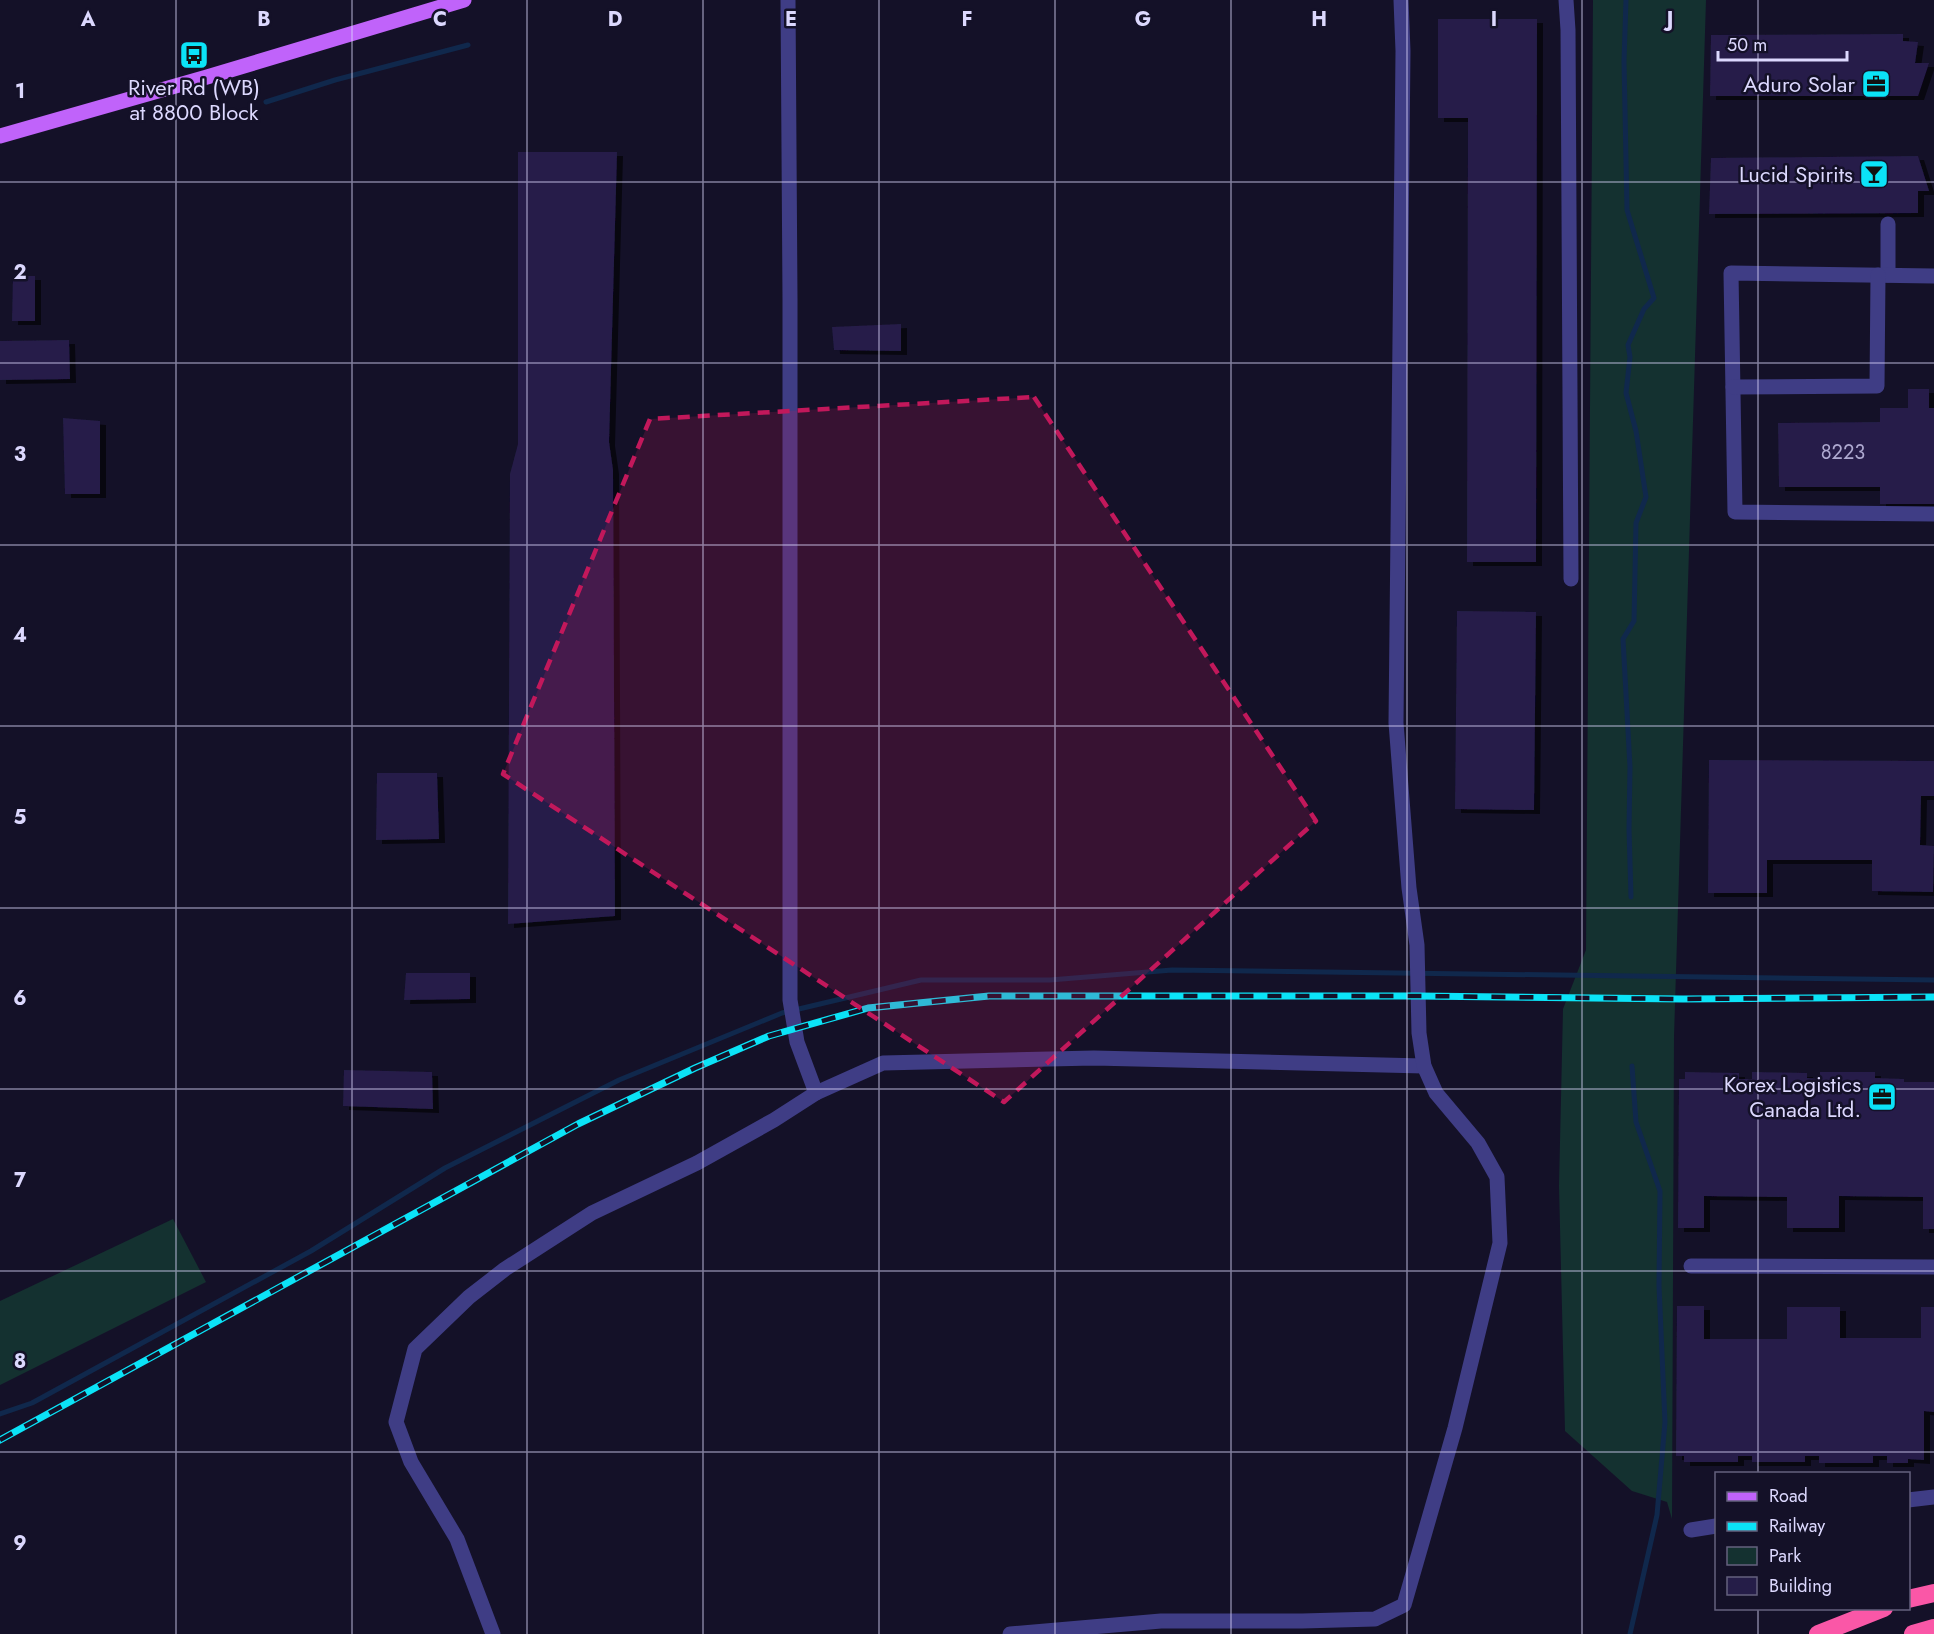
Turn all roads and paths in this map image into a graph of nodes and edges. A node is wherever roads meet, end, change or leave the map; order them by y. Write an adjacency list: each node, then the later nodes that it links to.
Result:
1 (464, 0): 5 (main road)
2 (788, 0): 13 (lane)
3 (1401, 0): 12 (lane)
4 (1566, 0): 11 (lane)
5 (0, 136)
6 (1888, 224): 7 (lane)
7 (1883, 275): 8 (lane); 9 (lane); 9 (lane)
8 (1934, 276)
9 (1733, 387): 10 (lane)
10 (1934, 514)
11 (1570, 579)
12 (1424, 1066): 13 (lane); 25 (lane)
13 (816, 1093): 24 (lane)
14 (1691, 1266): 15 (lane)
15 (1934, 1267)
16 (1934, 1497): 17 (lane)
17 (1910, 1500)
18 (1715, 1526): 19 (lane)
19 (1691, 1530)
20 (1934, 1593): 21 (highway)
21 (1910, 1599)
22 (1879, 1610): 26 (highway)
23 (1934, 1628): 27 (highway)
24 (493, 1634)
25 (1010, 1634)
26 (1818, 1634)
27 (1913, 1634)

